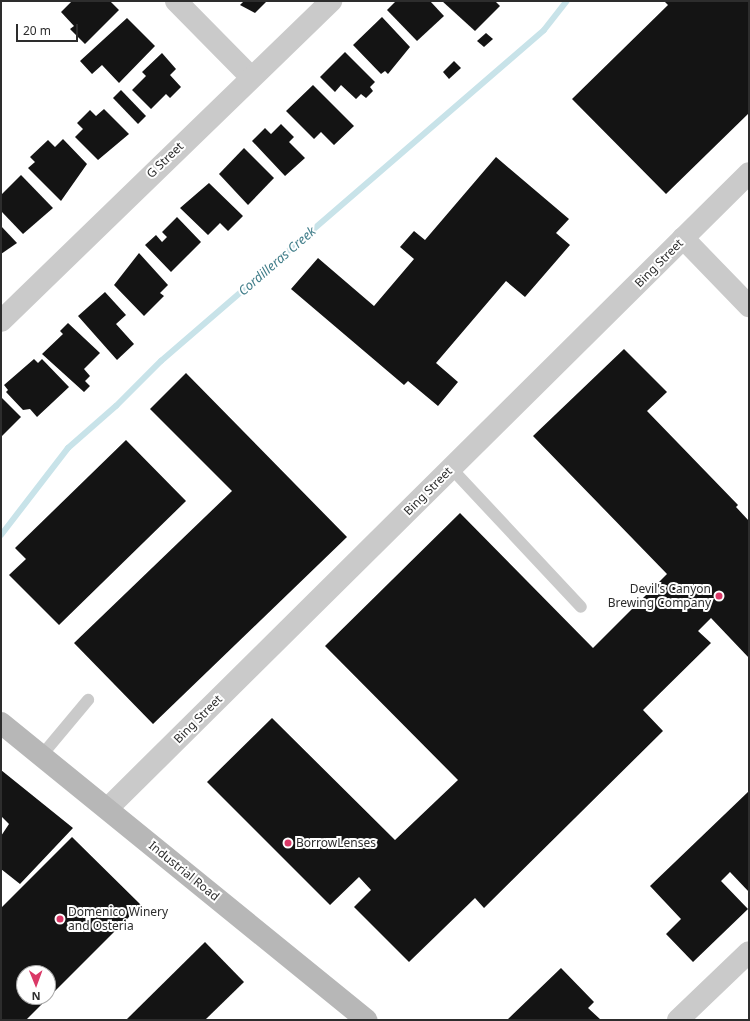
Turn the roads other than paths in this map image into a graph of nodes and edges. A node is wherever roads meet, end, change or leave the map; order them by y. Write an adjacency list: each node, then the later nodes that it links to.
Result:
1 (176, 1): 3 (street)
2 (331, 1): 3 (street, G Street)
3 (250, 77): 7 (street, G Street)
4 (749, 173): 5 (street, Bing Street)
5 (683, 238): 6 (street); 8 (street, Bing Street)
6 (749, 306)
7 (1, 321)
8 (451, 468): 9 (lane); 13 (street, Bing Street)
9 (581, 607)
10 (88, 700): 12 (lane)
11 (1, 723): 12 (main road, Industrial Road)
12 (42, 755): 13 (main road, Industrial Road)
13 (108, 808): 16 (main road, Industrial Road)
14 (749, 952): 15 (street)
15 (692, 1015)
16 (367, 1020)

